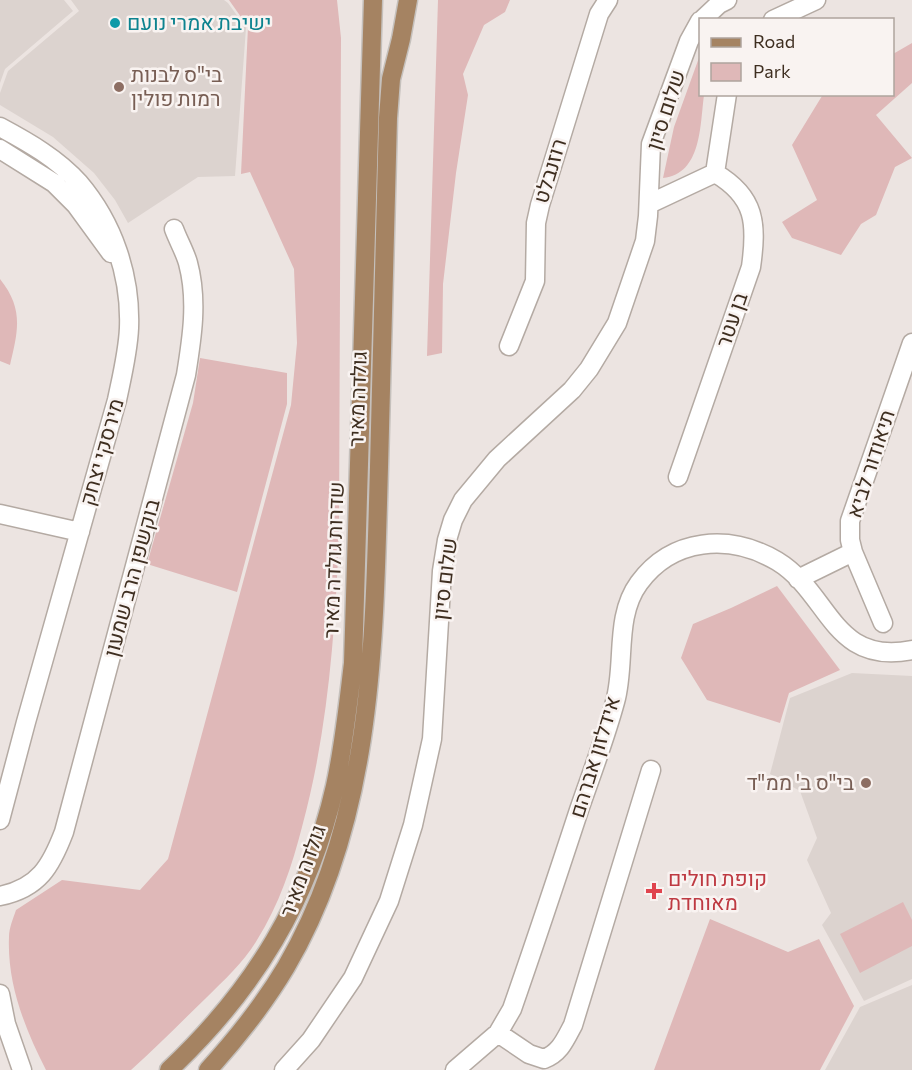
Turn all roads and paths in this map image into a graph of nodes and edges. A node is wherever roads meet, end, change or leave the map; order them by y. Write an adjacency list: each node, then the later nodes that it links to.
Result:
1 (359, 0): 10 (main road)
2 (373, 0): 10 (main road, שדרות גולדה מאיר)
3 (608, 0): 19 (street, רוזנבלט)
4 (727, 0): 7 (street, שלום סיון)
5 (816, 0): 8 (street)
6 (410, 4): 34 (main road, גולדה מאיר)
7 (704, 18)
8 (777, 18)
9 (699, 24): 15 (street, שלום סיון)
10 (370, 50): 33 (main road, שדרות גולדה מאיר)
11 (727, 96): 14 (street)
12 (0, 127): 17 (street, מירסקי יצחק)
13 (0, 149): 17 (street)
14 (715, 172): 15 (street); 20 (street, בן עטר)
15 (649, 204): 35 (street, שלום סיון)
16 (174, 229): 29 (street, בוקשפן הרב שמעון)
17 (124, 272): 22 (street, מירסקי יצחק)
18 (912, 343): 23 (street, תיאודור לביא)
19 (509, 346)
20 (678, 477)
21 (0, 514): 22 (street)
22 (80, 532): 28 (street, מירסקי יצחק)
23 (853, 552): 24 (street); 25 (street, תיאודור לביא)
24 (798, 579): 26 (street, אידלזון אברהם); 31 (street, אידלזון אברהם)
25 (884, 623)
26 (912, 650)
27 (651, 770): 31 (street)
28 (0, 820)
29 (0, 896)
30 (0, 994): 32 (street)
31 (498, 1032): 36 (street, אידלזון אברהם)
32 (22, 1070)
33 (169, 1070)
34 (208, 1070)
35 (284, 1070)
36 (454, 1070)

